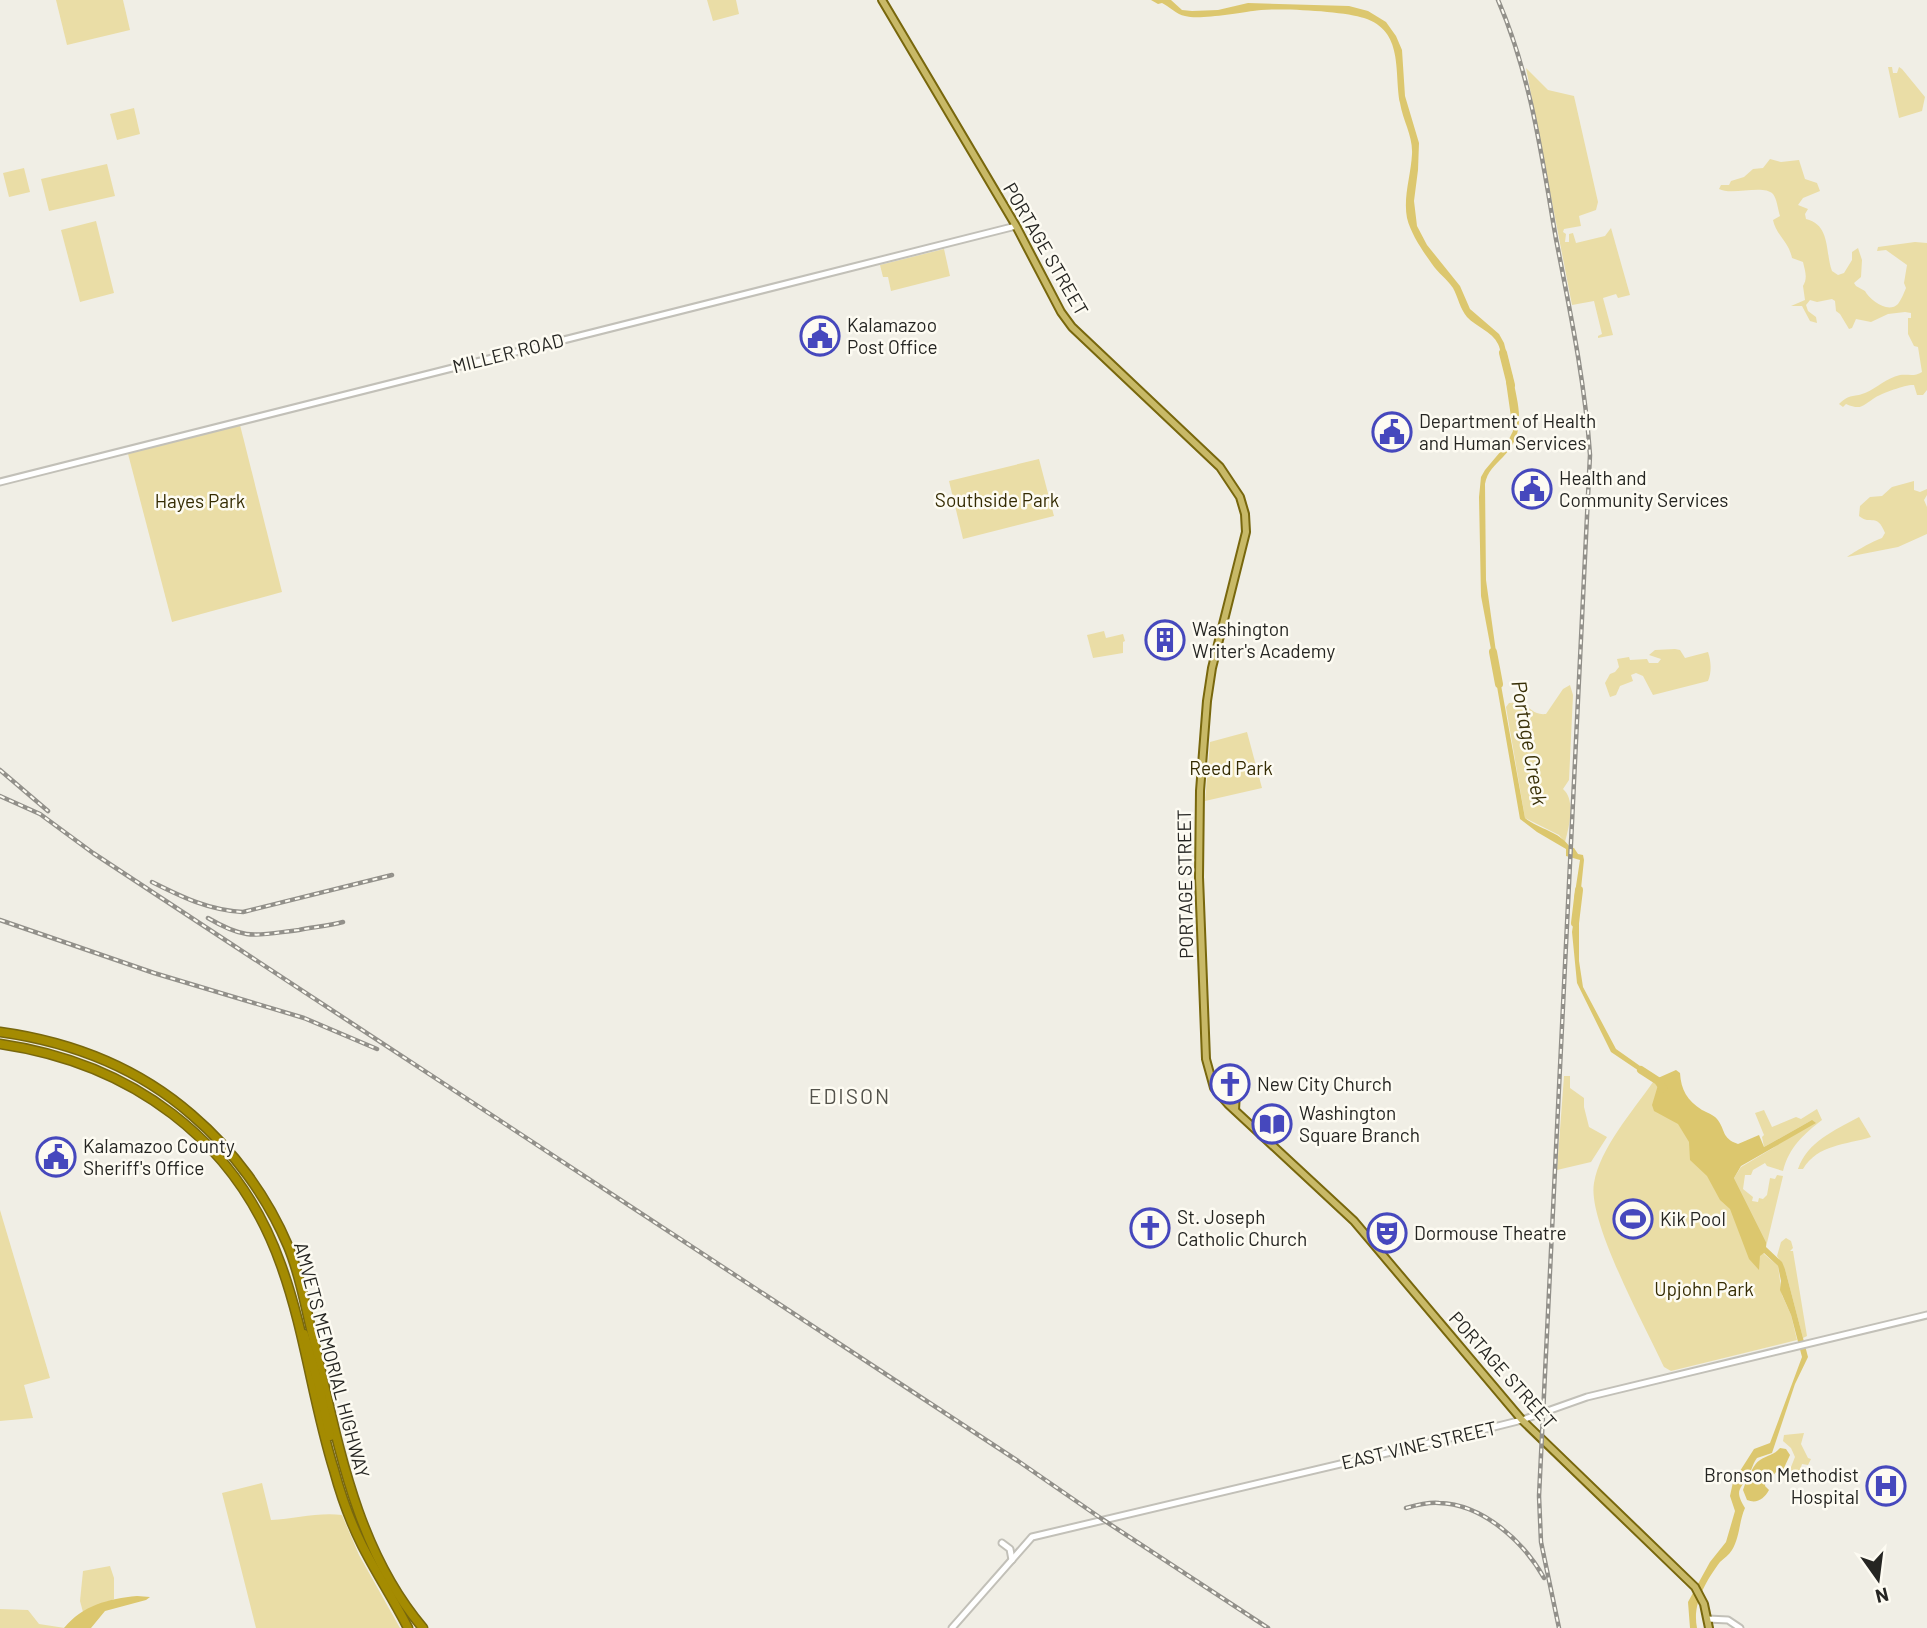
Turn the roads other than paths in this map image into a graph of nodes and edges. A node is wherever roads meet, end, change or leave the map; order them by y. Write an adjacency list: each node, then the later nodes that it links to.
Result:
1 (882, 0): 2 (main road, PORTAGE STREET)
2 (1016, 226): 3 (street, MILLER ROAD); 7 (main road, PORTAGE STREET)
3 (0, 481)
4 (0, 1032): 11 (highway, AMVETS MEMORIAL HIGHWAY)
5 (0, 1044): 9 (highway, AMVETS MEMORIAL HIGHWAY)
6 (1236, 1092): 7 (main road)
7 (1234, 1110): 10 (main road, PORTAGE STREET)
8 (1927, 1315): 10 (street, EAST VINE STREET)
9 (296, 1319): 11 (highway); 15 (highway, AMVETS MEMORIAL HIGHWAY)
10 (1522, 1420): 13 (street, EAST VINE STREET); 14 (main road, PORTAGE STREET)
11 (355, 1505): 16 (highway, AMVETS MEMORIAL HIGHWAY)
12 (1002, 1543): 13 (street)
13 (1012, 1560): 17 (street)
14 (1708, 1619): 18 (main road, PORTAGE STREET); 19 (street)
15 (408, 1628)
16 (423, 1628)
17 (952, 1628)
18 (1709, 1628)
19 (1740, 1628)

